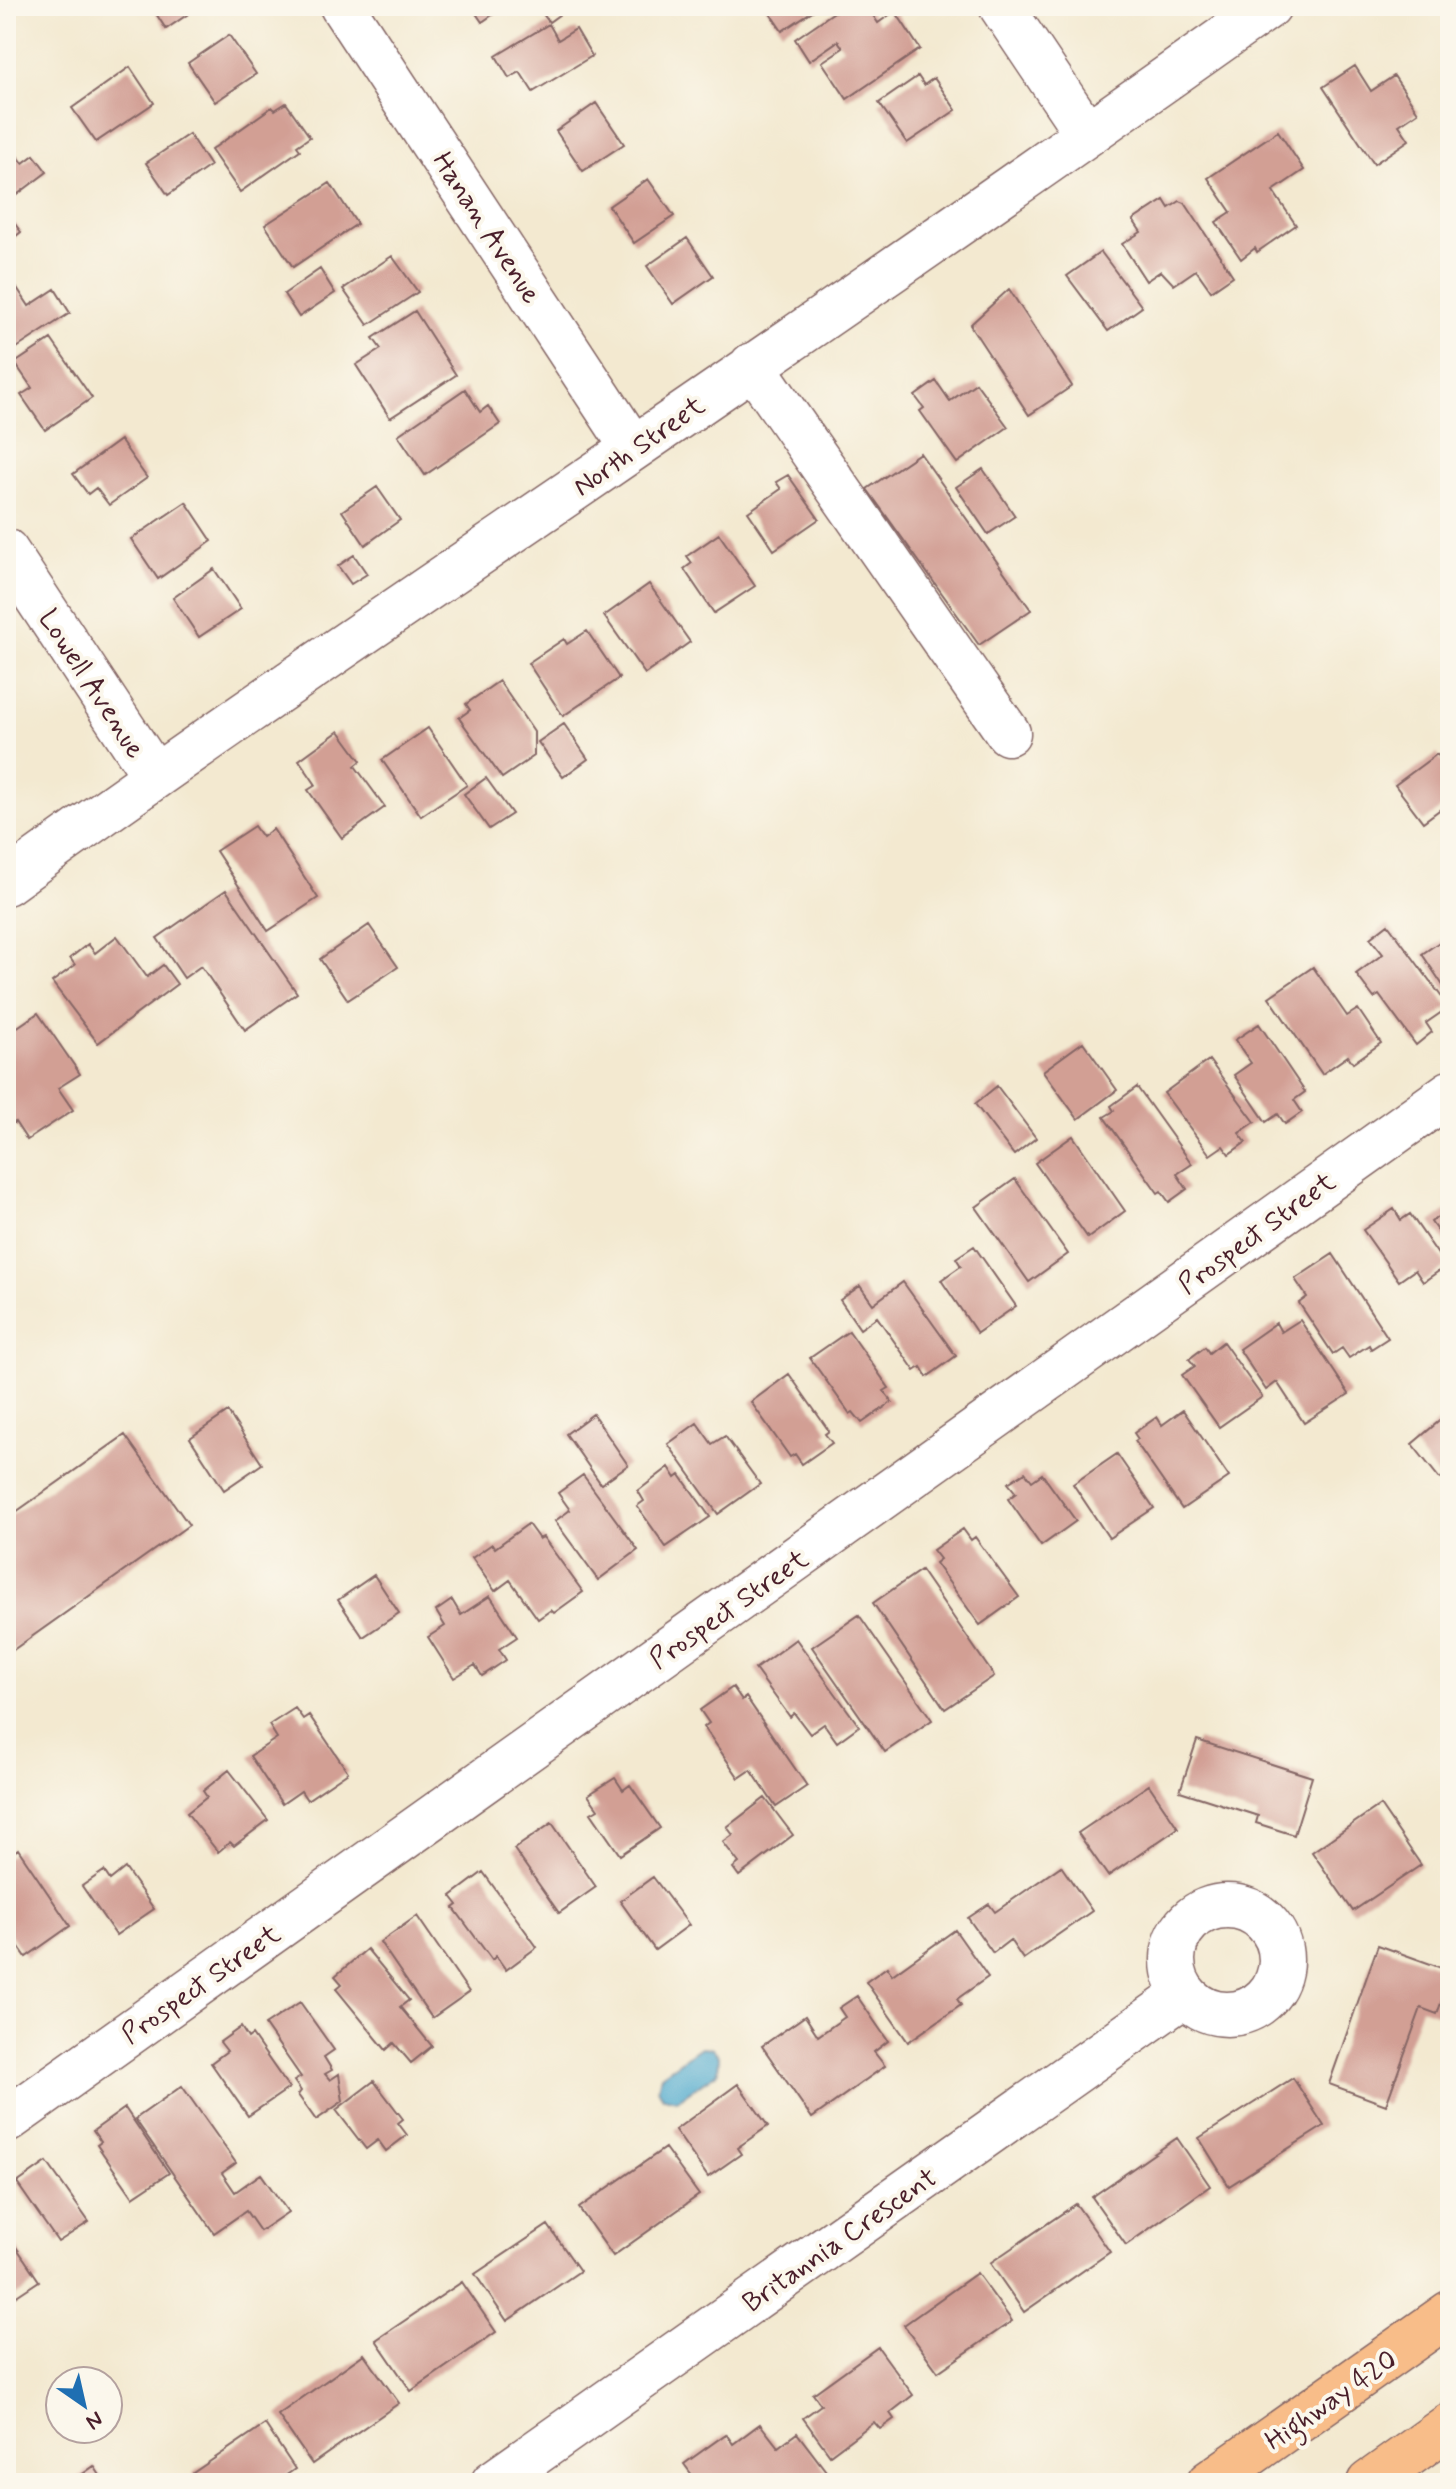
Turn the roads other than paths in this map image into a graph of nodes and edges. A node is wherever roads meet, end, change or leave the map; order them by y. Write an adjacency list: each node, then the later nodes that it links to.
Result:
1 (342, 6): 6 (street, Hanan Avenue)
2 (1001, 6): 4 (street)
3 (1269, 6): 4 (street, North Street)
4 (1087, 134): 5 (street, North Street)
5 (752, 365): 6 (street, North Street); 8 (street)
6 (633, 448): 9 (street, North Street)
7 (6, 551): 9 (street, Lowell Avenue)
8 (1008, 733)
9 (154, 775): 10 (street, North Street)
10 (6, 883)
11 (1450, 1093): 13 (street, Prospect Street)
12 (1184, 1995): 16 (street, Britannia Crescent)
13 (6, 2121)
14 (1450, 2313): 17 (highway, Highway 420)
15 (1450, 2425): 18 (highway)
16 (493, 2483)
17 (1209, 2483)
18 (1369, 2483)

